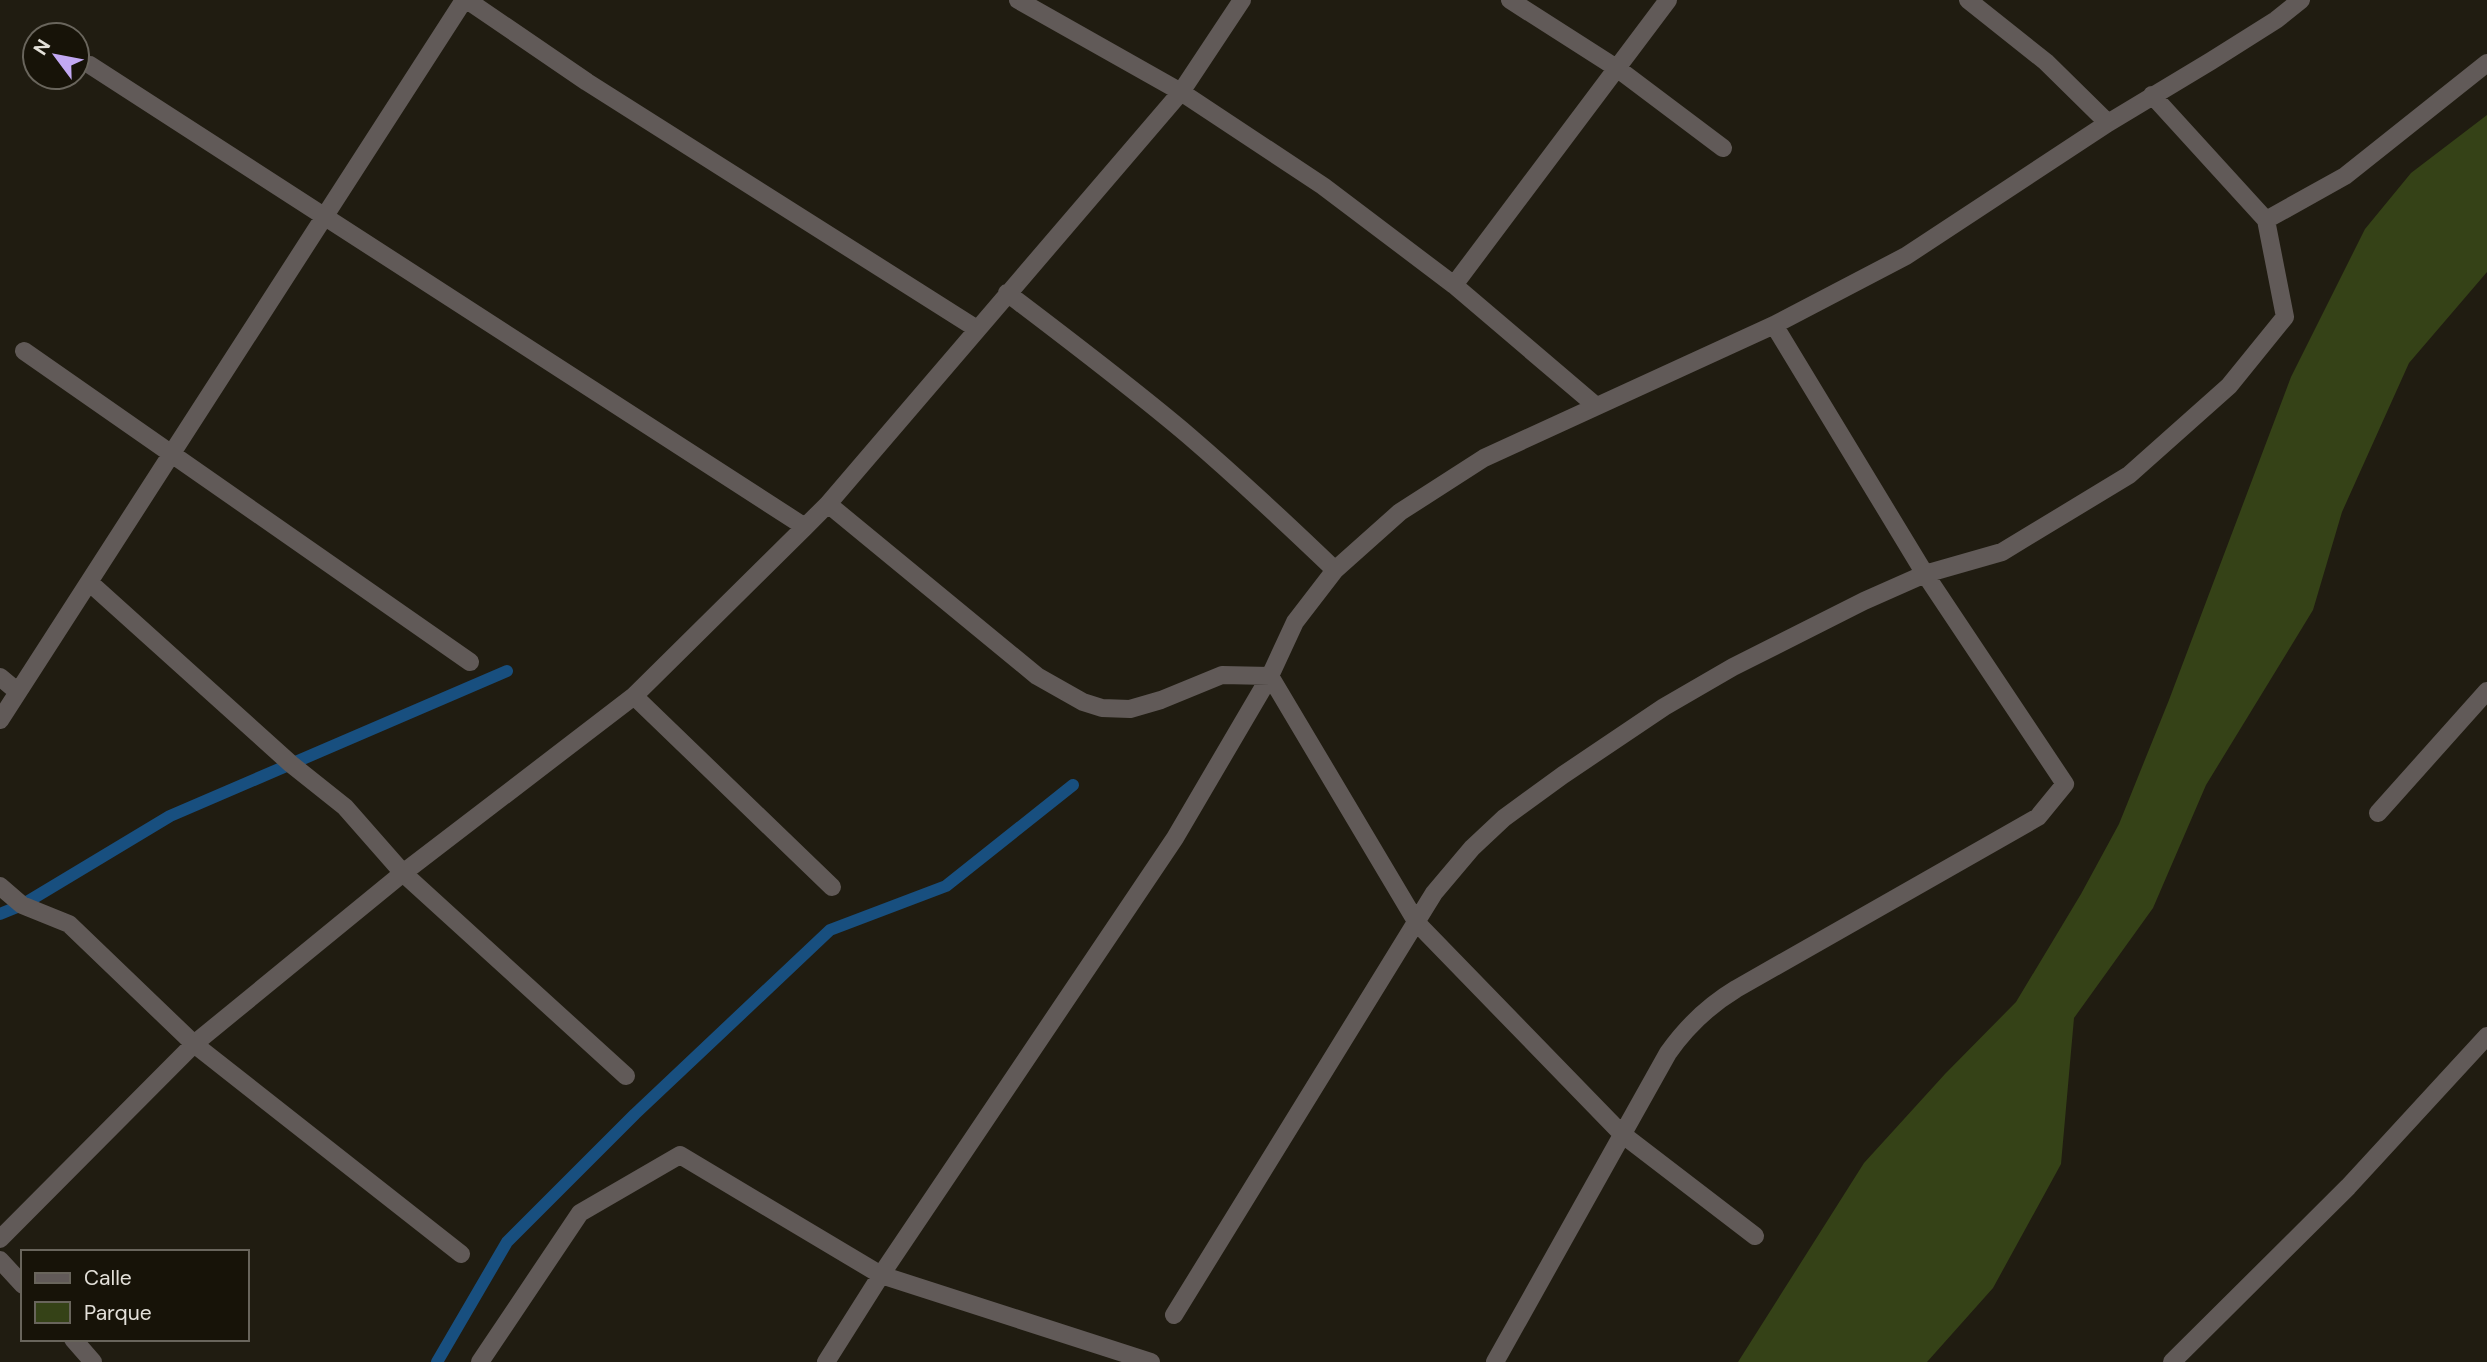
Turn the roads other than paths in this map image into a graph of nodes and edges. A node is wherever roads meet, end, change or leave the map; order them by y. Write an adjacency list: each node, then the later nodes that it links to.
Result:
1 (465, 0): 15 (street); 20 (street)
2 (1018, 0): 11 (street)
3 (1242, 0): 11 (street)
4 (1510, 0): 10 (street)
5 (1668, 0): 10 (street)
6 (1968, 0): 13 (street)
7 (2301, 0): 12 (street)
8 (2487, 63): 16 (street)
9 (91, 66): 15 (street)
10 (1618, 69): 14 (street); 17 (street)
11 (1181, 92): 17 (street); 18 (street)
12 (2152, 95): 13 (street); 16 (street)
13 (2108, 122): 19 (street)
14 (1723, 148)
15 (325, 216): 23 (street); 25 (street)
16 (2266, 220): 27 (street)
17 (1454, 285): 22 (street)
18 (1007, 293): 20 (street); 26 (street)
19 (1774, 325): 22 (street); 27 (street)
20 (977, 329): 24 (street)
21 (24, 351): 23 (street)
22 (1595, 405): 26 (street)
23 (171, 455): 28 (street); 29 (street)
24 (828, 504): 25 (street); 30 (street)
25 (805, 527): 34 (street)
26 (1335, 570): 30 (street)
27 (1925, 574): 40 (street); 44 (street)
28 (89, 582): 33 (street); 37 (street)
29 (470, 662)
30 (1270, 676): 40 (street); 49 (street)
31 (0, 677): 33 (street)
32 (2487, 691): 36 (street)
33 (18, 692): 35 (street)
34 (635, 696): 37 (street); 39 (street)
35 (0, 720)
36 (2378, 813)
37 (403, 873): 42 (street); 43 (street)
38 (0, 886): 42 (street)
39 (832, 887)
40 (1417, 923): 44 (street); 51 (street)
41 (2487, 1036): 58 (street)
42 (194, 1044): 46 (street); 47 (street)
43 (626, 1076)
44 (1622, 1134): 45 (street); 57 (street)
45 (1755, 1236)
46 (0, 1238)
47 (461, 1254)
48 (0, 1260): 50 (street)
49 (881, 1275): 53 (street); 55 (street); 56 (street)
50 (21, 1283)
51 (1174, 1315)
52 (75, 1341): 54 (street)
53 (1142, 1360)
54 (93, 1362)
55 (480, 1362)
56 (826, 1362)
57 (1495, 1362)
58 (2172, 1362)

